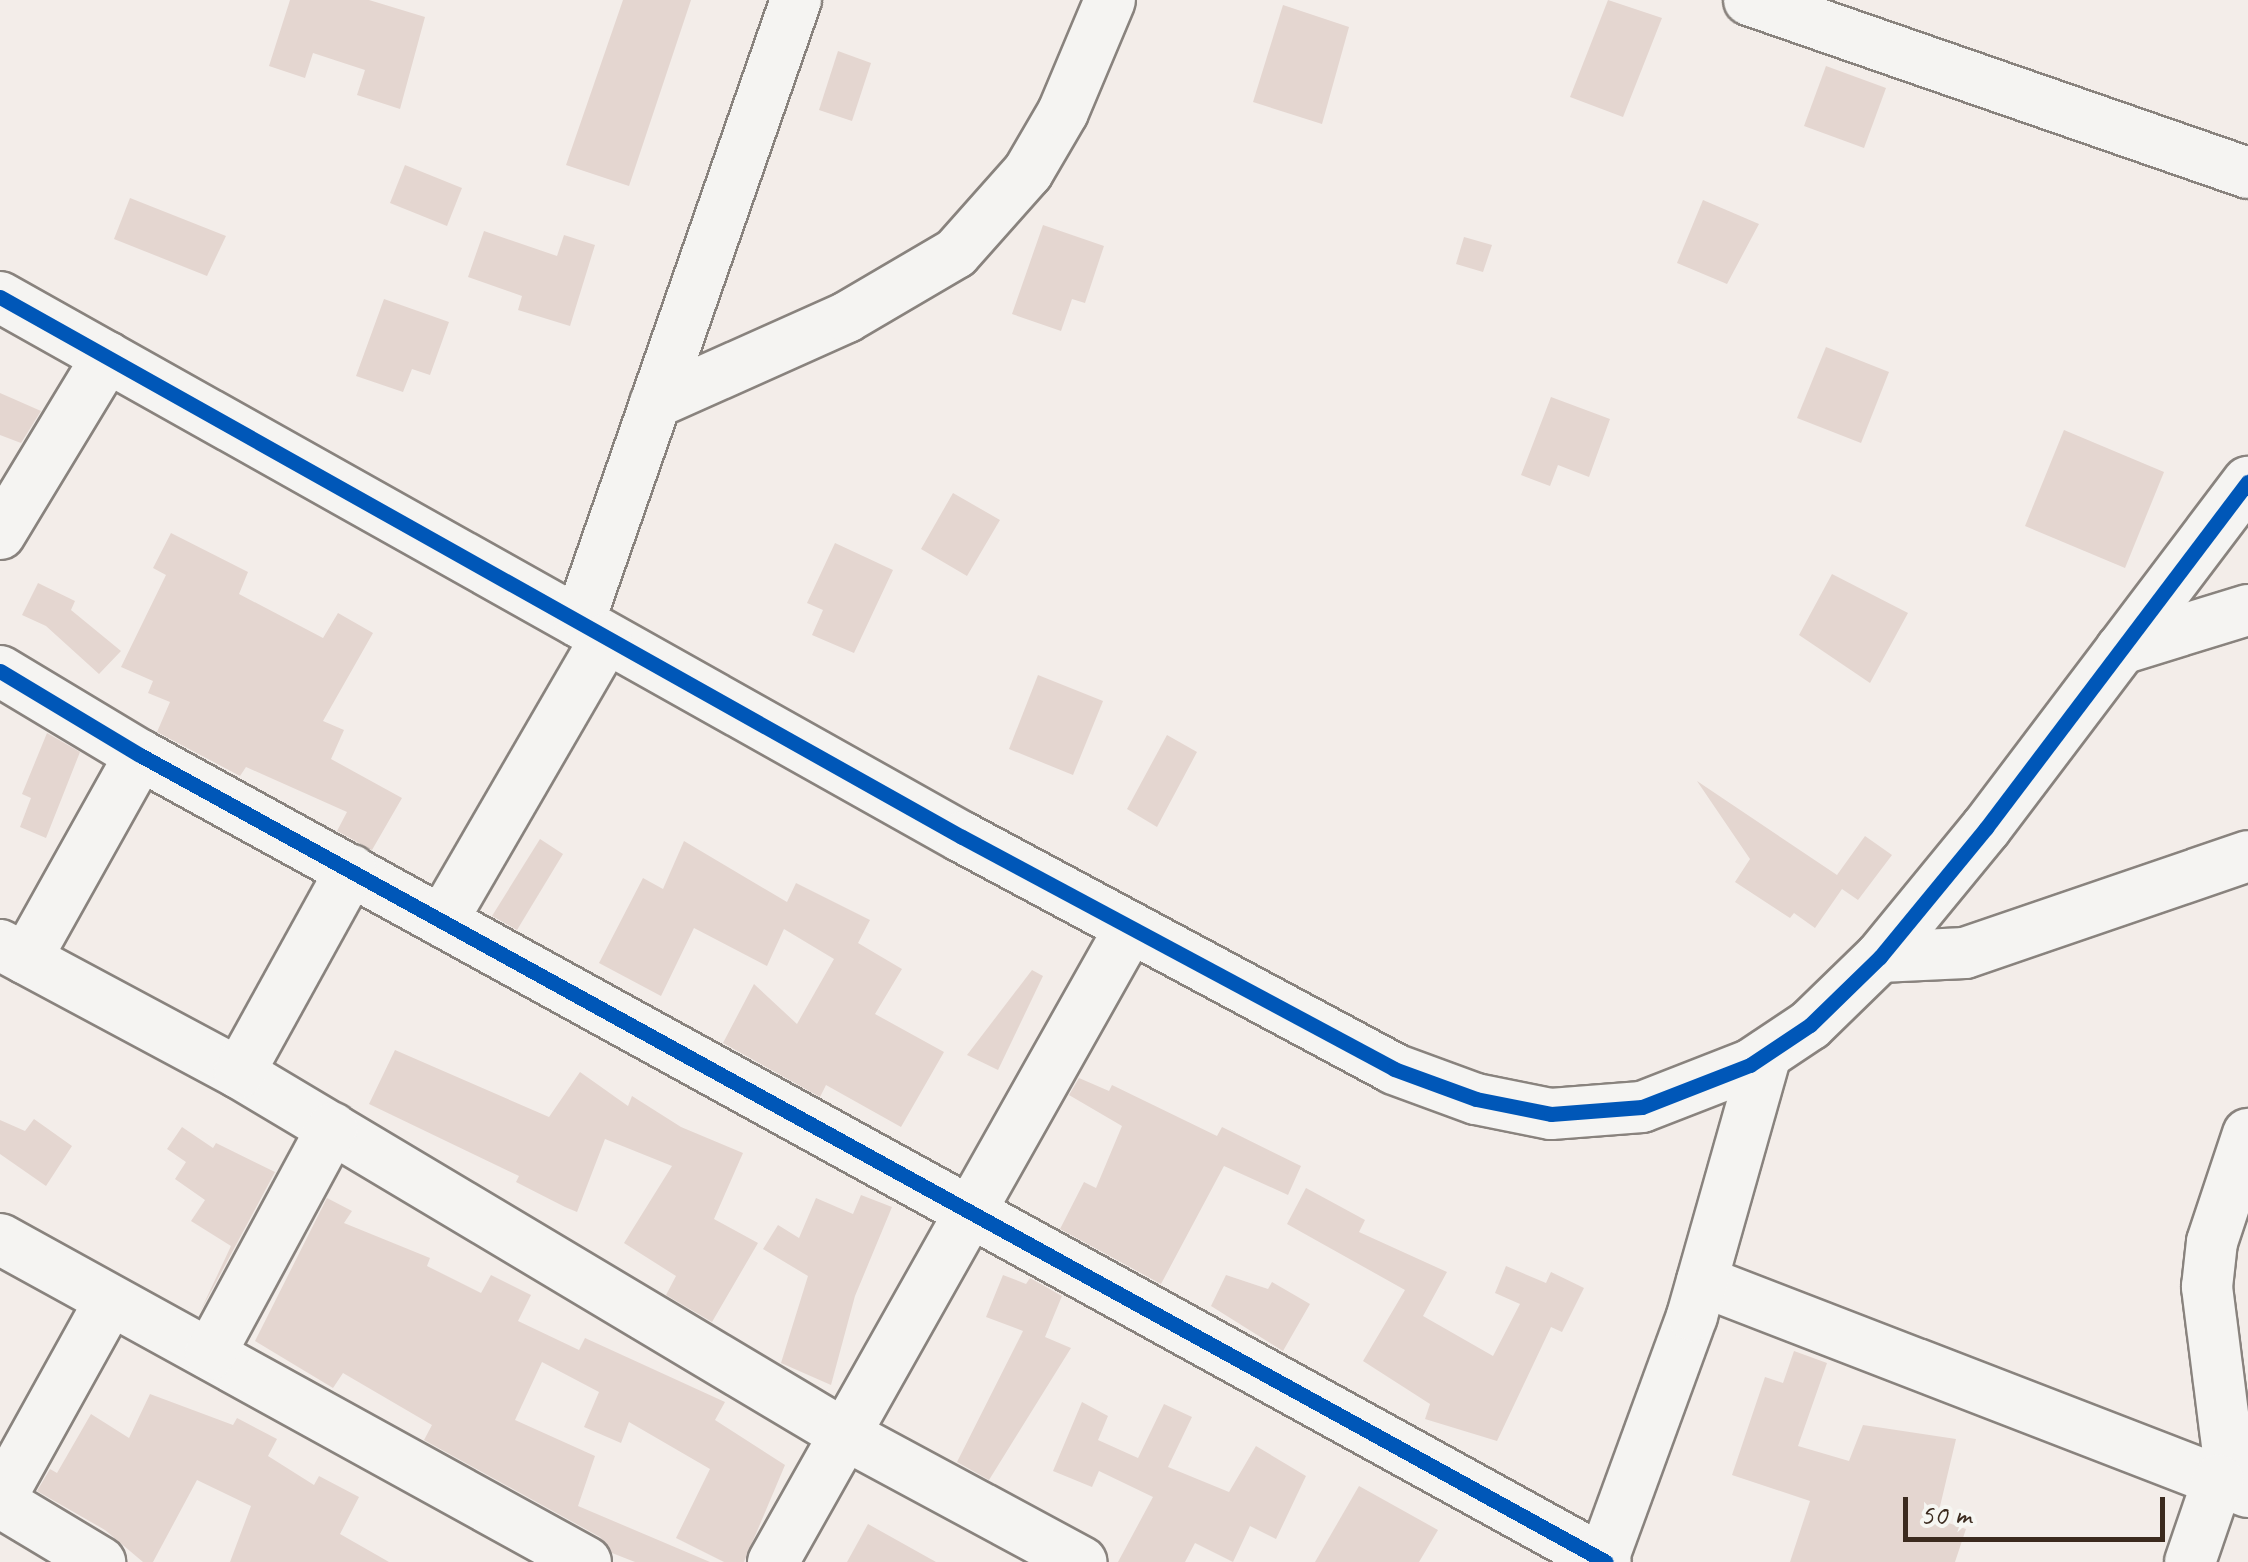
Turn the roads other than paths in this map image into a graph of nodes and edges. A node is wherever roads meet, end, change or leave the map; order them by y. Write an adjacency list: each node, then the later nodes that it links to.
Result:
1 (796, 0): 7 (street)
2 (1110, 0): 7 (street)
3 (1749, 0): 4 (street)
4 (2248, 173)
5 (0, 297): 6 (street)
6 (107, 357): 9 (street); 11 (street)
7 (655, 403): 11 (street)
8 (2248, 482): 12 (street)
9 (0, 534)
10 (2248, 610): 12 (street)
11 (593, 630): 17 (street); 18 (street)
12 (2121, 649): 20 (street)
13 (0, 671): 14 (street)
14 (140, 755): 16 (street); 19 (street)
15 (2248, 856): 20 (street)
16 (352, 870): 17 (street); 22 (street)
17 (442, 920): 25 (street)
18 (1130, 930): 21 (street); 25 (street)
19 (13, 952): 22 (street)
20 (1880, 956): 21 (street)
21 (1766, 1054): 27 (street)
22 (238, 1073): 23 (street)
23 (332, 1128): 29 (street); 30 (street)
24 (2248, 1134): 31 (street)
25 (967, 1210): 30 (street); 37 (street)
26 (0, 1239): 28 (street)
27 (1702, 1281): 31 (street); 37 (street)
28 (109, 1302): 29 (street); 32 (street)
29 (210, 1354): 34 (street)
30 (842, 1433): 35 (street); 36 (street)
31 (2232, 1486): 38 (street)
32 (0, 1501): 33 (street)
33 (91, 1560)
34 (586, 1562)
35 (773, 1562)
36 (1082, 1562)
37 (1604, 1562)
38 (2190, 1562)

